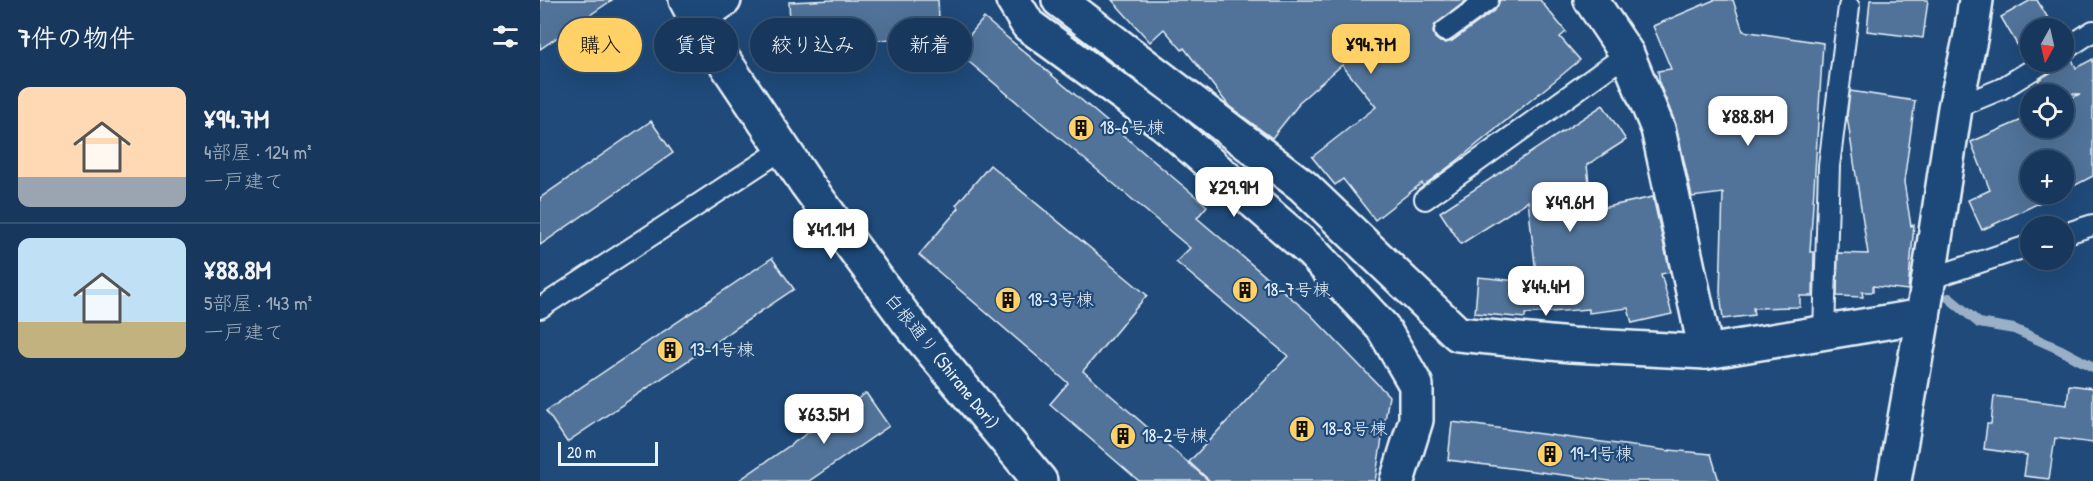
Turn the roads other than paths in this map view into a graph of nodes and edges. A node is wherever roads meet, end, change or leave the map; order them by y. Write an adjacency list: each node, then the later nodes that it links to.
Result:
1 (724, 0): 8 (street)
2 (1013, 0): 26 (street)
3 (1059, 0): 24 (street)
4 (1488, 0): 9 (lane)
5 (1591, 0): 12 (street)
6 (1976, 0): 14 (street)
7 (1849, 7): 23 (lane)
8 (691, 9): 15 (street, 白根通り (Shirane Dori))
9 (1445, 31)
10 (2093, 31): 11 (lane)
11 (2074, 43)
12 (1627, 54): 16 (lane); 24 (street)
13 (2029, 72): 14 (lane)
14 (1955, 108): 20 (street)
15 (783, 149): 21 (lane); 25 (street, 白根通り (Shirane Dori))
16 (1425, 199)
17 (2093, 225): 18 (lane)
18 (2074, 231)
19 (2020, 249): 20 (lane)
20 (1929, 279): 22 (street)
21 (540, 308)
22 (1923, 316): 23 (street); 27 (street)
23 (1824, 333): 24 (street)
24 (1706, 352)
25 (1040, 481)
26 (1397, 481)
27 (1894, 481)

